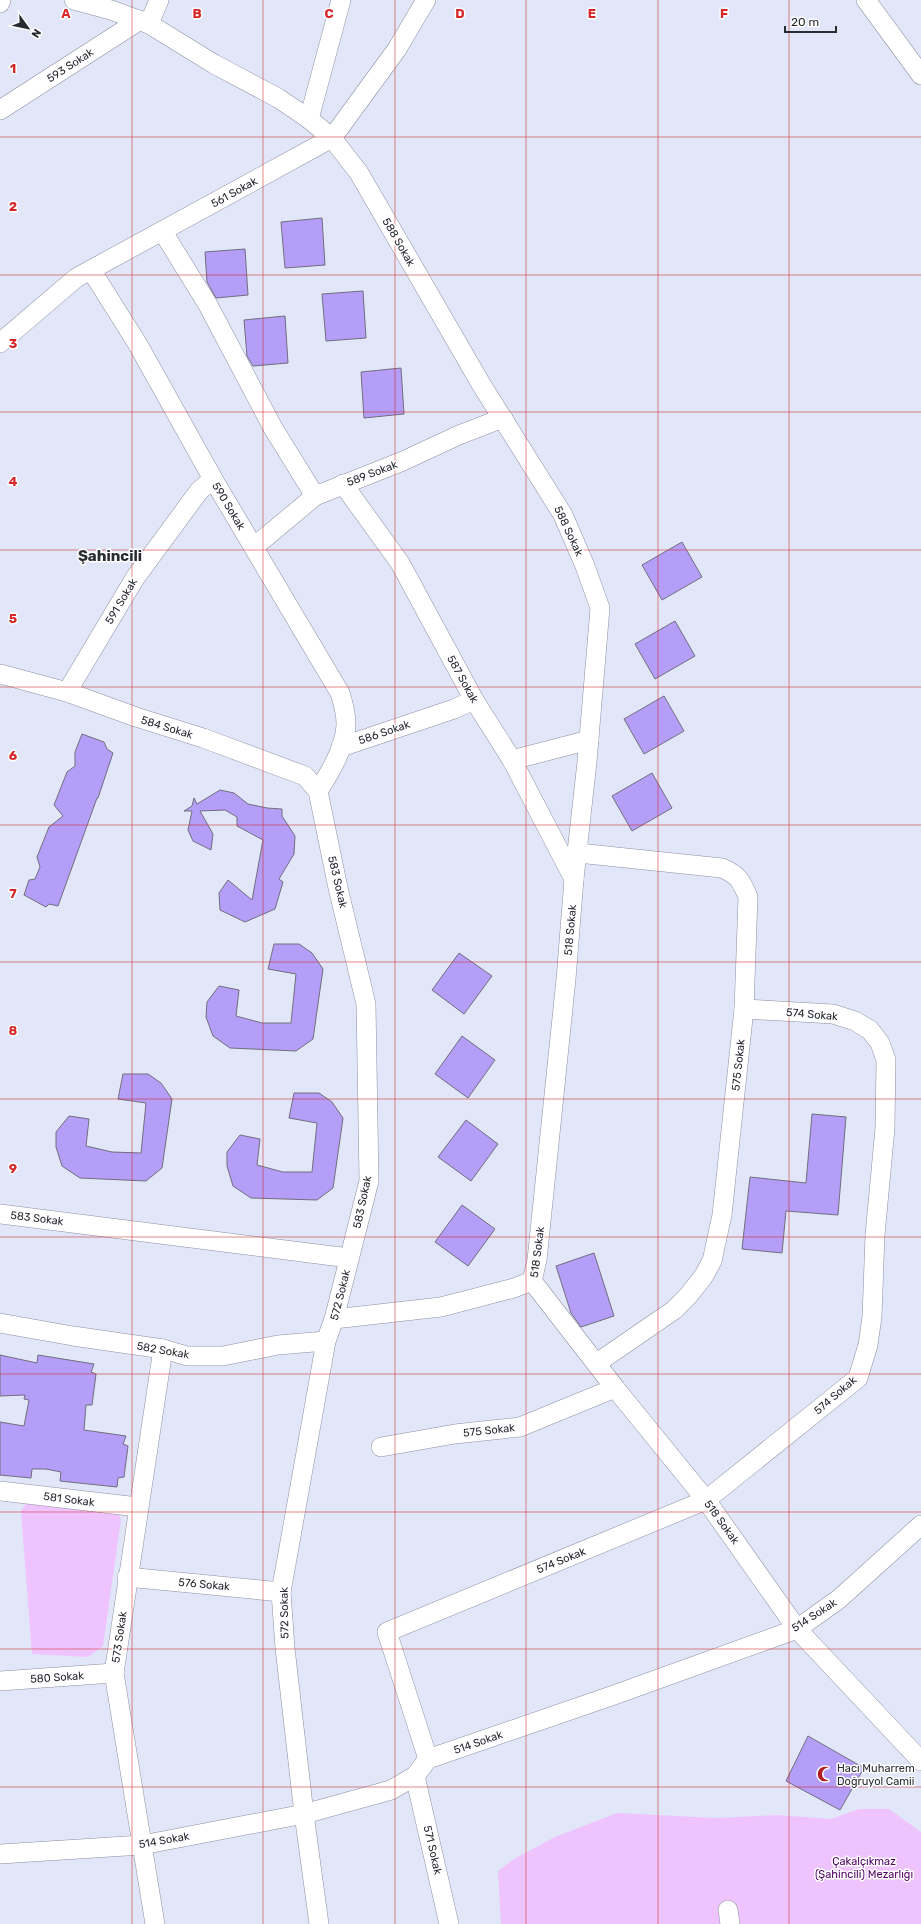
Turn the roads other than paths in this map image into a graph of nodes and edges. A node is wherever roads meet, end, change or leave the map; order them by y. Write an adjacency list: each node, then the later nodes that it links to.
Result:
1 (74, 0): 6 (street, 588 Sokak)
2 (159, 0): 6 (street)
3 (341, 0): 9 (street)
4 (426, 0): 10 (street, 561 Sokak)
5 (866, 0): 7 (street)
6 (145, 22): 8 (street, 593 Sokak); 9 (street, 588 Sokak)
7 (921, 75)
8 (0, 110)
9 (309, 118): 10 (street, 588 Sokak)
10 (332, 138): 11 (street, 561 Sokak); 14 (street, 588 Sokak)
11 (162, 232): 12 (street, 561 Sokak); 17 (street)
12 (91, 270): 13 (street, 561 Sokak); 15 (street, 590 Sokak)
13 (0, 343)
14 (503, 418): 16 (street, 589 Sokak); 19 (street, 588 Sokak)
15 (213, 479): 18 (street, 590 Sokak); 21 (street, 591 Sokak)
16 (343, 484): 17 (street, 589 Sokak); 22 (street, 587 Sokak)
17 (315, 496): 18 (street, 589 Sokak)
18 (254, 547): 24 (street, 590 Sokak)
19 (600, 608): 23 (street, 518 Sokak)
20 (0, 674): 21 (street, 584 Sokak)
21 (67, 692): 26 (street, 584 Sokak)
22 (474, 700): 24 (street, 586 Sokak); 25 (street, 587 Sokak)
23 (589, 740): 25 (street); 27 (street, 518 Sokak)
24 (341, 747): 26 (street)
25 (512, 760): 28 (street, 587 Sokak)
26 (319, 795): 31 (street, 583 Sokak)
27 (578, 853): 28 (street, 518 Sokak); 29 (street, 575 Sokak)
28 (574, 879): 32 (street, 518 Sokak)
29 (744, 1009): 37 (street, 575 Sokak); 41 (street, 574 Sokak)
30 (0, 1214): 31 (street, 583 Sokak)
31 (348, 1258): 33 (street, 572 Sokak)
32 (532, 1281): 33 (street); 37 (street, 518 Sokak)
33 (334, 1319): 35 (street, 572 Sokak)
34 (0, 1323): 36 (street, 582 Sokak)
35 (326, 1341): 36 (street, 582 Sokak); 45 (street, 572 Sokak)
36 (163, 1349): 42 (street, 573 Sokak)
37 (596, 1363): 38 (street, 518 Sokak)
38 (615, 1388): 39 (street, 575 Sokak); 41 (street, 518 Sokak)
39 (381, 1447)
40 (0, 1491): 42 (street, 581 Sokak)
41 (706, 1500): 46 (street, 518 Sokak); 49 (street, 574 Sokak)
42 (138, 1507): 44 (street, 573 Sokak)
43 (921, 1525): 46 (street, 514 Sokak)
44 (127, 1577): 45 (street, 576 Sokak); 47 (street, 573 Sokak)
45 (281, 1592): 52 (street, 572 Sokak)
46 (797, 1629): 49 (street, 514 Sokak); 50 (street, 518 Sokak)
47 (114, 1673): 48 (street, 580 Sokak); 53 (street, 573 Sokak)
48 (0, 1681)
49 (428, 1759): 51 (street, 514 Sokak)
50 (921, 1760)
51 (415, 1776): 52 (street, 514 Sokak); 57 (street, 571 Sokak)
52 (304, 1814): 53 (street, 514 Sokak); 56 (street, 572 Sokak)
53 (142, 1845): 54 (street, 514 Sokak); 55 (street, 573 Sokak)
54 (0, 1854)
55 (155, 1924)
56 (319, 1924)
57 (449, 1924)

